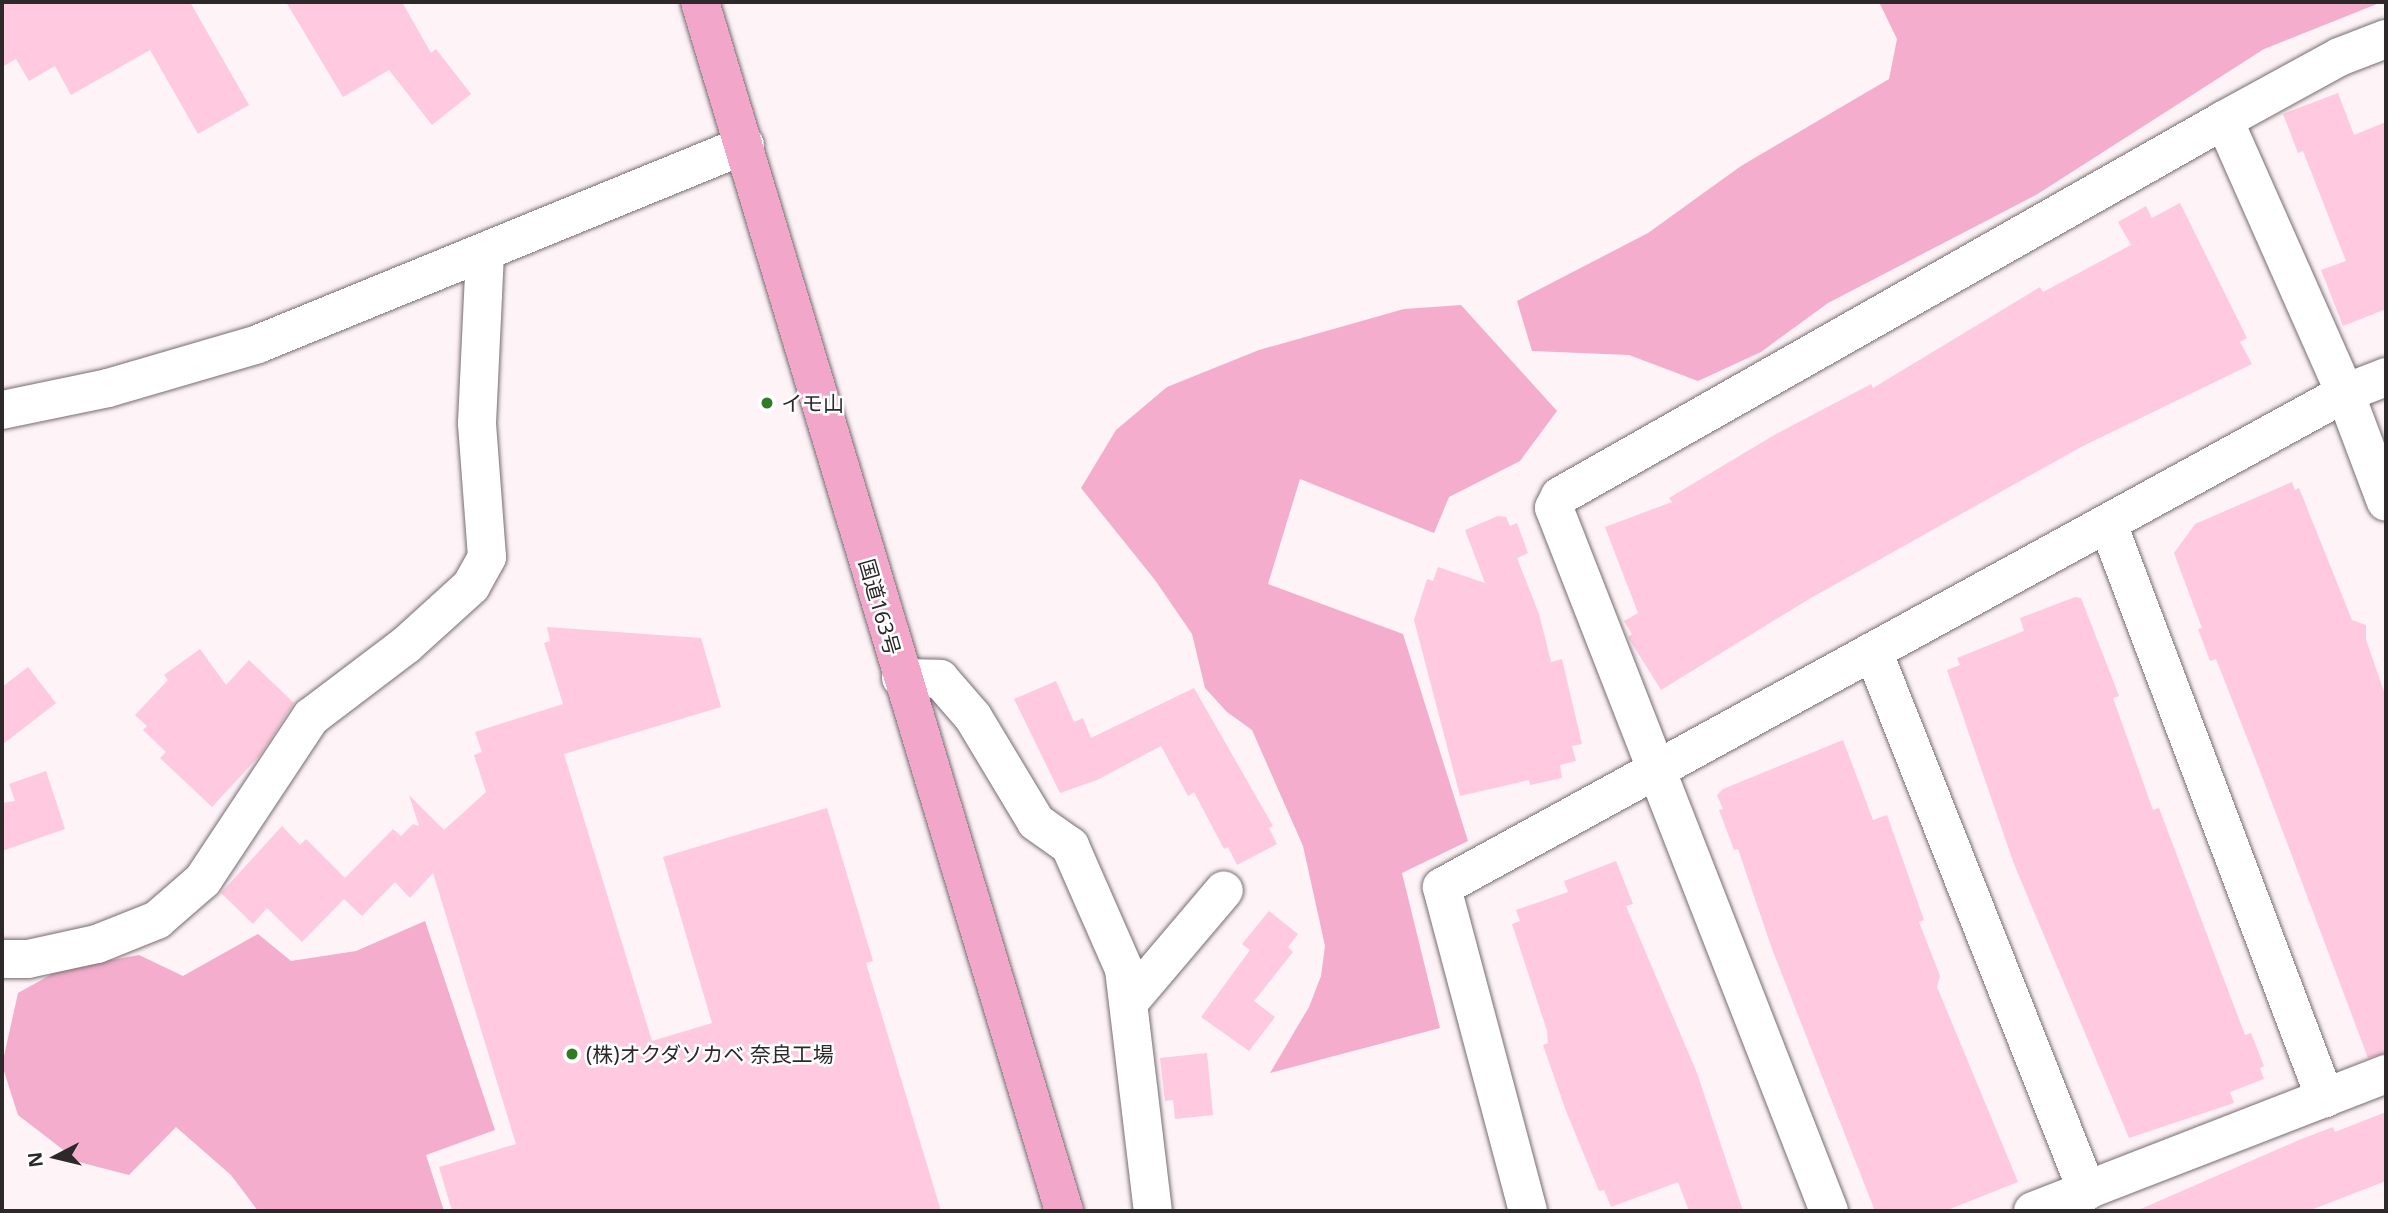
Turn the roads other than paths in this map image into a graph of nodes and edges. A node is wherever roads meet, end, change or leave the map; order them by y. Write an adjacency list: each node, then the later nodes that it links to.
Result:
1 (700, 2): 4 (highway, 国道163号)
2 (2386, 39): 3 (street)
3 (2224, 120): 7 (street); 13 (street)
4 (745, 145): 5 (street); 12 (highway, 国道163号)
5 (485, 254): 8 (street); 15 (street)
6 (2386, 377): 7 (street)
7 (2346, 393): 9 (street); 10 (street)
8 (2, 410)
9 (2386, 502)
10 (2108, 524): 11 (street); 18 (street)
11 (1873, 652): 13 (street); 19 (street)
12 (901, 678): 16 (street); 20 (highway, 国道163号)
13 (1653, 768): 22 (street); 23 (street)
14 (1224, 890): 16 (street)
15 (2, 959)
16 (1129, 1002): 21 (street)
17 (2386, 1074): 18 (street)
18 (2325, 1098): 19 (street)
19 (2087, 1191): 24 (street)
20 (1064, 1211)
21 (1153, 1211)
22 (1528, 1211)
23 (1829, 1211)
24 (2033, 1211)

